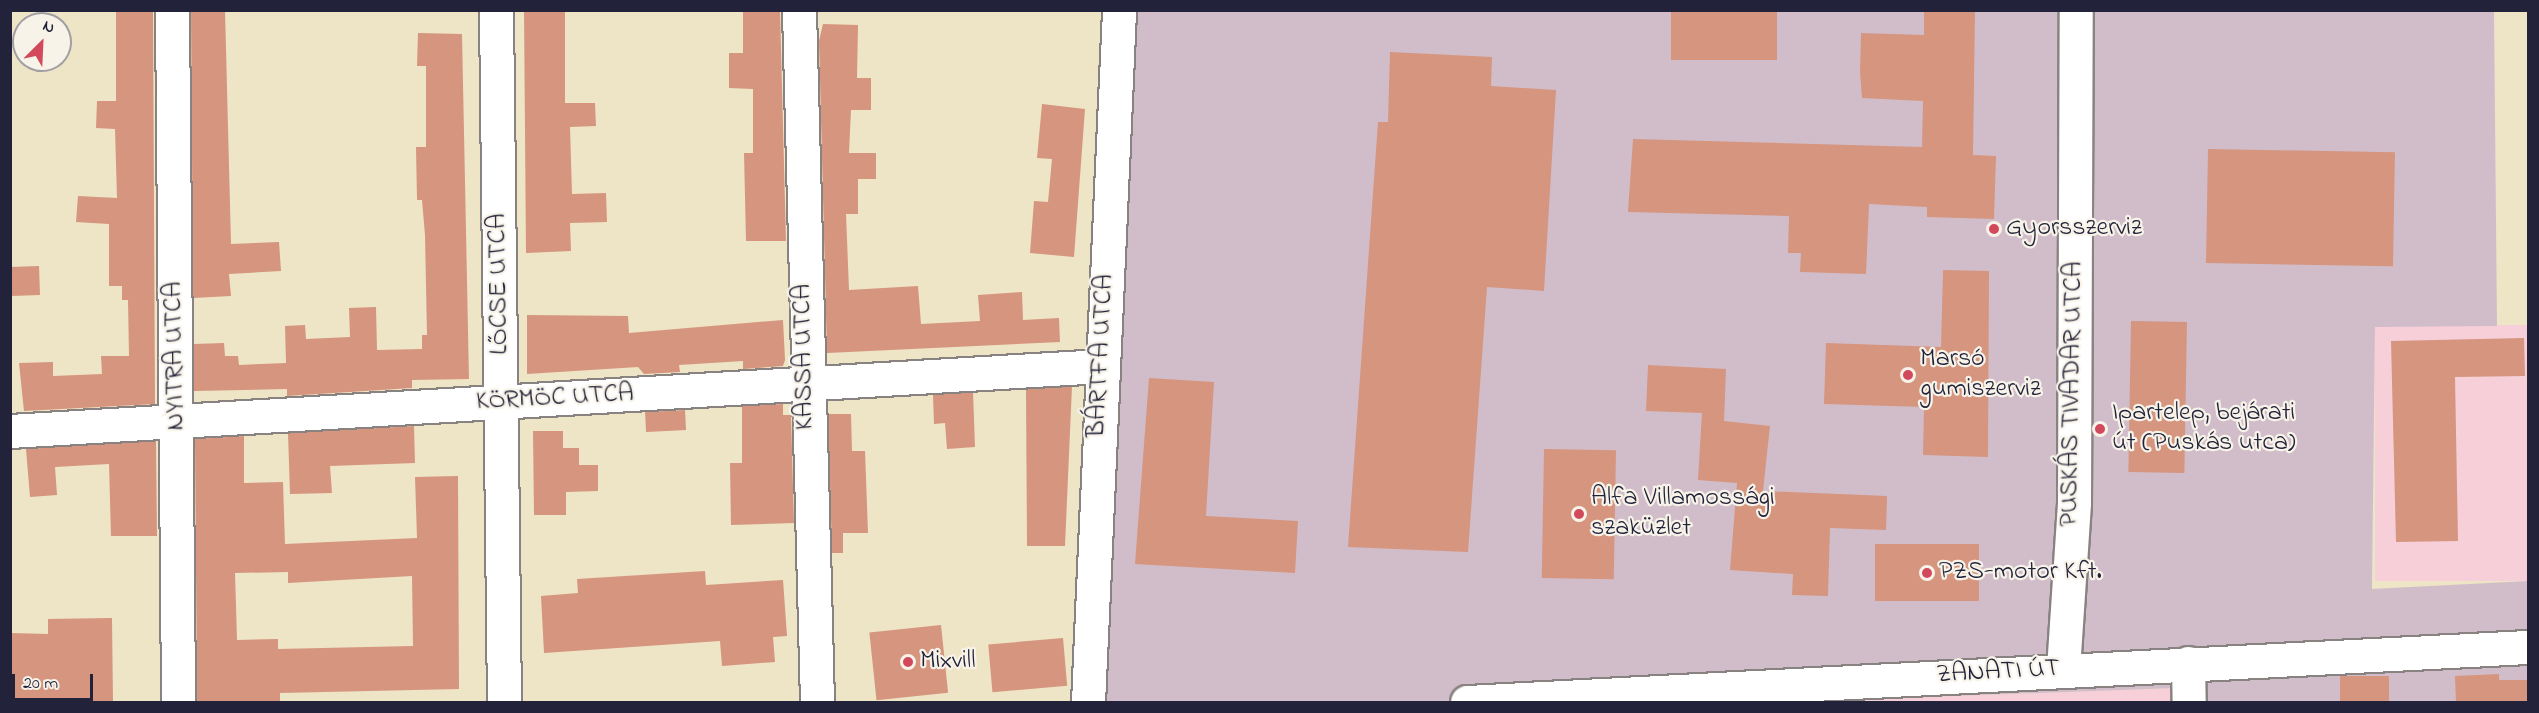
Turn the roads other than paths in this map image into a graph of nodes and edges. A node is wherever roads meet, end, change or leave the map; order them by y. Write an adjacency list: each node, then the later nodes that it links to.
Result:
1 (172, 10): 9 (street, NYITRA UTCA)
2 (496, 10): 8 (street, LŐCSE UTCA)
3 (799, 10): 7 (street, KASSA UTCA)
4 (1119, 10): 6 (street, BÁRTFA UTCA)
5 (2076, 10): 13 (street, PUSKÁS TIVADAR UTCA)
6 (1100, 366): 7 (street, KÖRMÖC UTCA); 17 (street, BÁRTFA UTCA)
7 (804, 384): 8 (street, KÖRMÖC UTCA); 16 (street, KASSA UTCA)
8 (502, 402): 9 (street, KÖRMÖC UTCA); 15 (street, LŐCSE UTCA)
9 (177, 421): 10 (street, KÖRMÖC UTCA); 14 (street, NYITRA UTCA)
10 (10, 431)
11 (2529, 647): 12 (street, ZANATI ÚT)
12 (2188, 663): 13 (street, ZANATI ÚT); 19 (street)
13 (2063, 669): 18 (street, ZANATI ÚT)
14 (178, 702)
15 (504, 702)
16 (816, 702)
17 (1088, 702)
18 (1467, 702)
19 (2189, 702)

